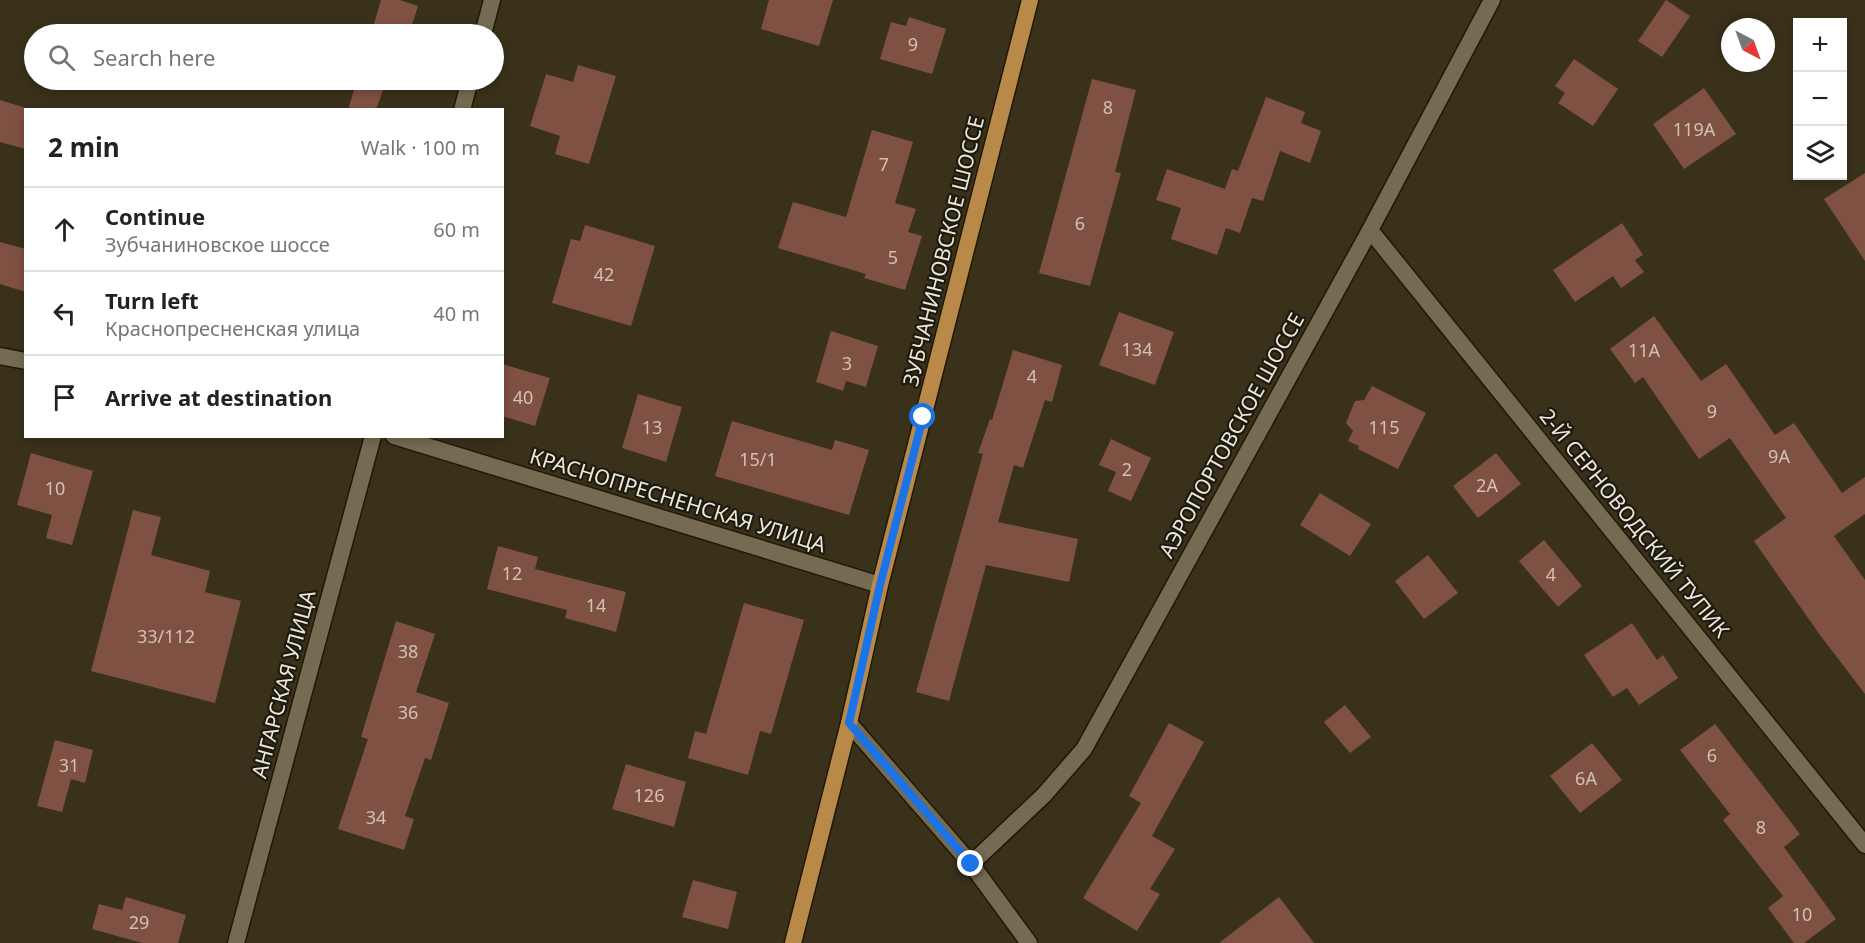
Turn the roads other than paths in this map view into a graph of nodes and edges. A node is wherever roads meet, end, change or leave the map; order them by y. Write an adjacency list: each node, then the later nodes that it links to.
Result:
1 (492, 0): 4 (street)
2 (1030, 0): 12 (main road, ЗУБЧАНИНОВСКОЕ ШОССЕ)
3 (1492, 0): 7 (street, АЭРОПОРТОВСКОЕ ШОССЕ)
4 (486, 24)
5 (467, 90): 6 (street)
6 (463, 108)
7 (1370, 230): 14 (street, 2-Й СЕРНОВОДСКИЙ ТУПИК); 15 (street, АЭРОПОРТОВСКОЕ ШОССЕ)
8 (0, 356): 9 (street)
9 (24, 361)
10 (372, 438): 16 (street, АНГАРСКАЯ УЛИЦА)
11 (401, 438): 12 (street, КРАСНОПРЕСНЕНСКАЯ УЛИЦА)
12 (880, 585): 13 (main road, ЗУБЧАНИНОВСКОЕ ШОССЕ)
13 (849, 723): 15 (street); 17 (main road)
14 (1865, 845)
15 (971, 864): 18 (street)
16 (236, 943)
17 (793, 943)
18 (1029, 943)

